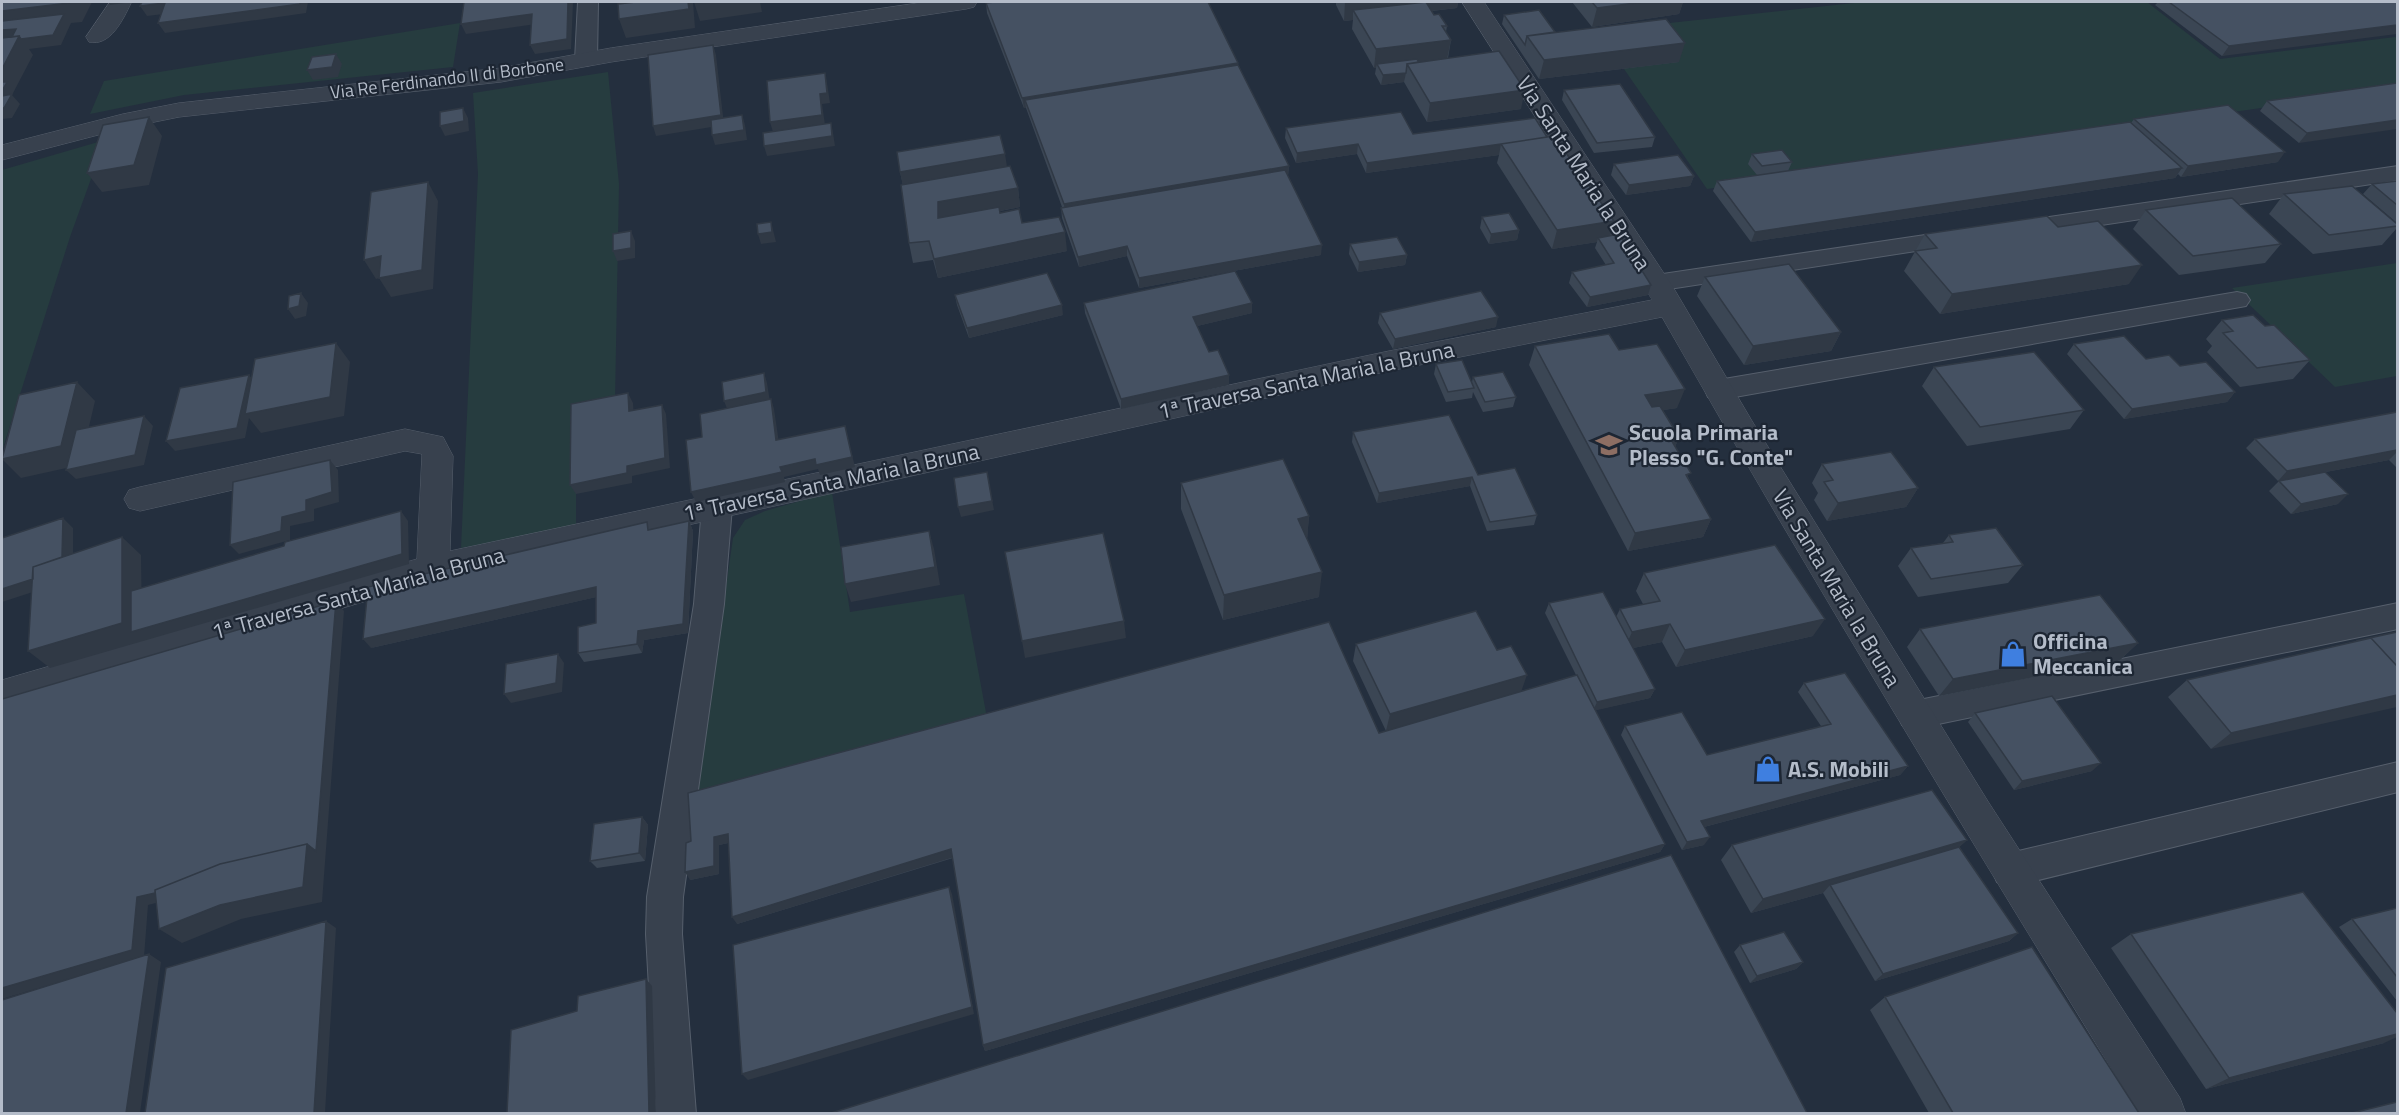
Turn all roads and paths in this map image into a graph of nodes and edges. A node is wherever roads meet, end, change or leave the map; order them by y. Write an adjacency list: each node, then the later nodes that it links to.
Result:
1 (588, 2): 6 (lane)
2 (966, 2): 6 (street, Via Re Ferdinando II di Borbone)
3 (1473, 2): 9 (street, Via Santa Maria la Bruna)
4 (120, 3): 5 (street)
5 (96, 38)
6 (586, 60): 7 (street, Via Re Ferdinando II di Borbone)
7 (2, 153)
8 (2397, 173): 9 (lane)
9 (1663, 295): 11 (street, Via Santa Maria la Bruna); 13 (street, 1ª Traversa Santa Maria la Bruna)
10 (2237, 300): 11 (lane)
11 (1718, 390): 17 (street, Via Santa Maria la Bruna)
12 (141, 498): 14 (street)
13 (717, 507): 14 (street, 1ª Traversa Santa Maria la Bruna); 20 (lane)
14 (433, 568): 16 (street, 1ª Traversa Santa Maria la Bruna)
15 (2397, 616): 17 (lane)
16 (2, 695)
17 (1914, 715): 19 (street, Via Santa Maria la Bruna)
18 (2397, 777): 19 (lane)
19 (2010, 870): 21 (street, Via Santa Maria la Bruna)
20 (676, 1113)
21 (2164, 1113)

